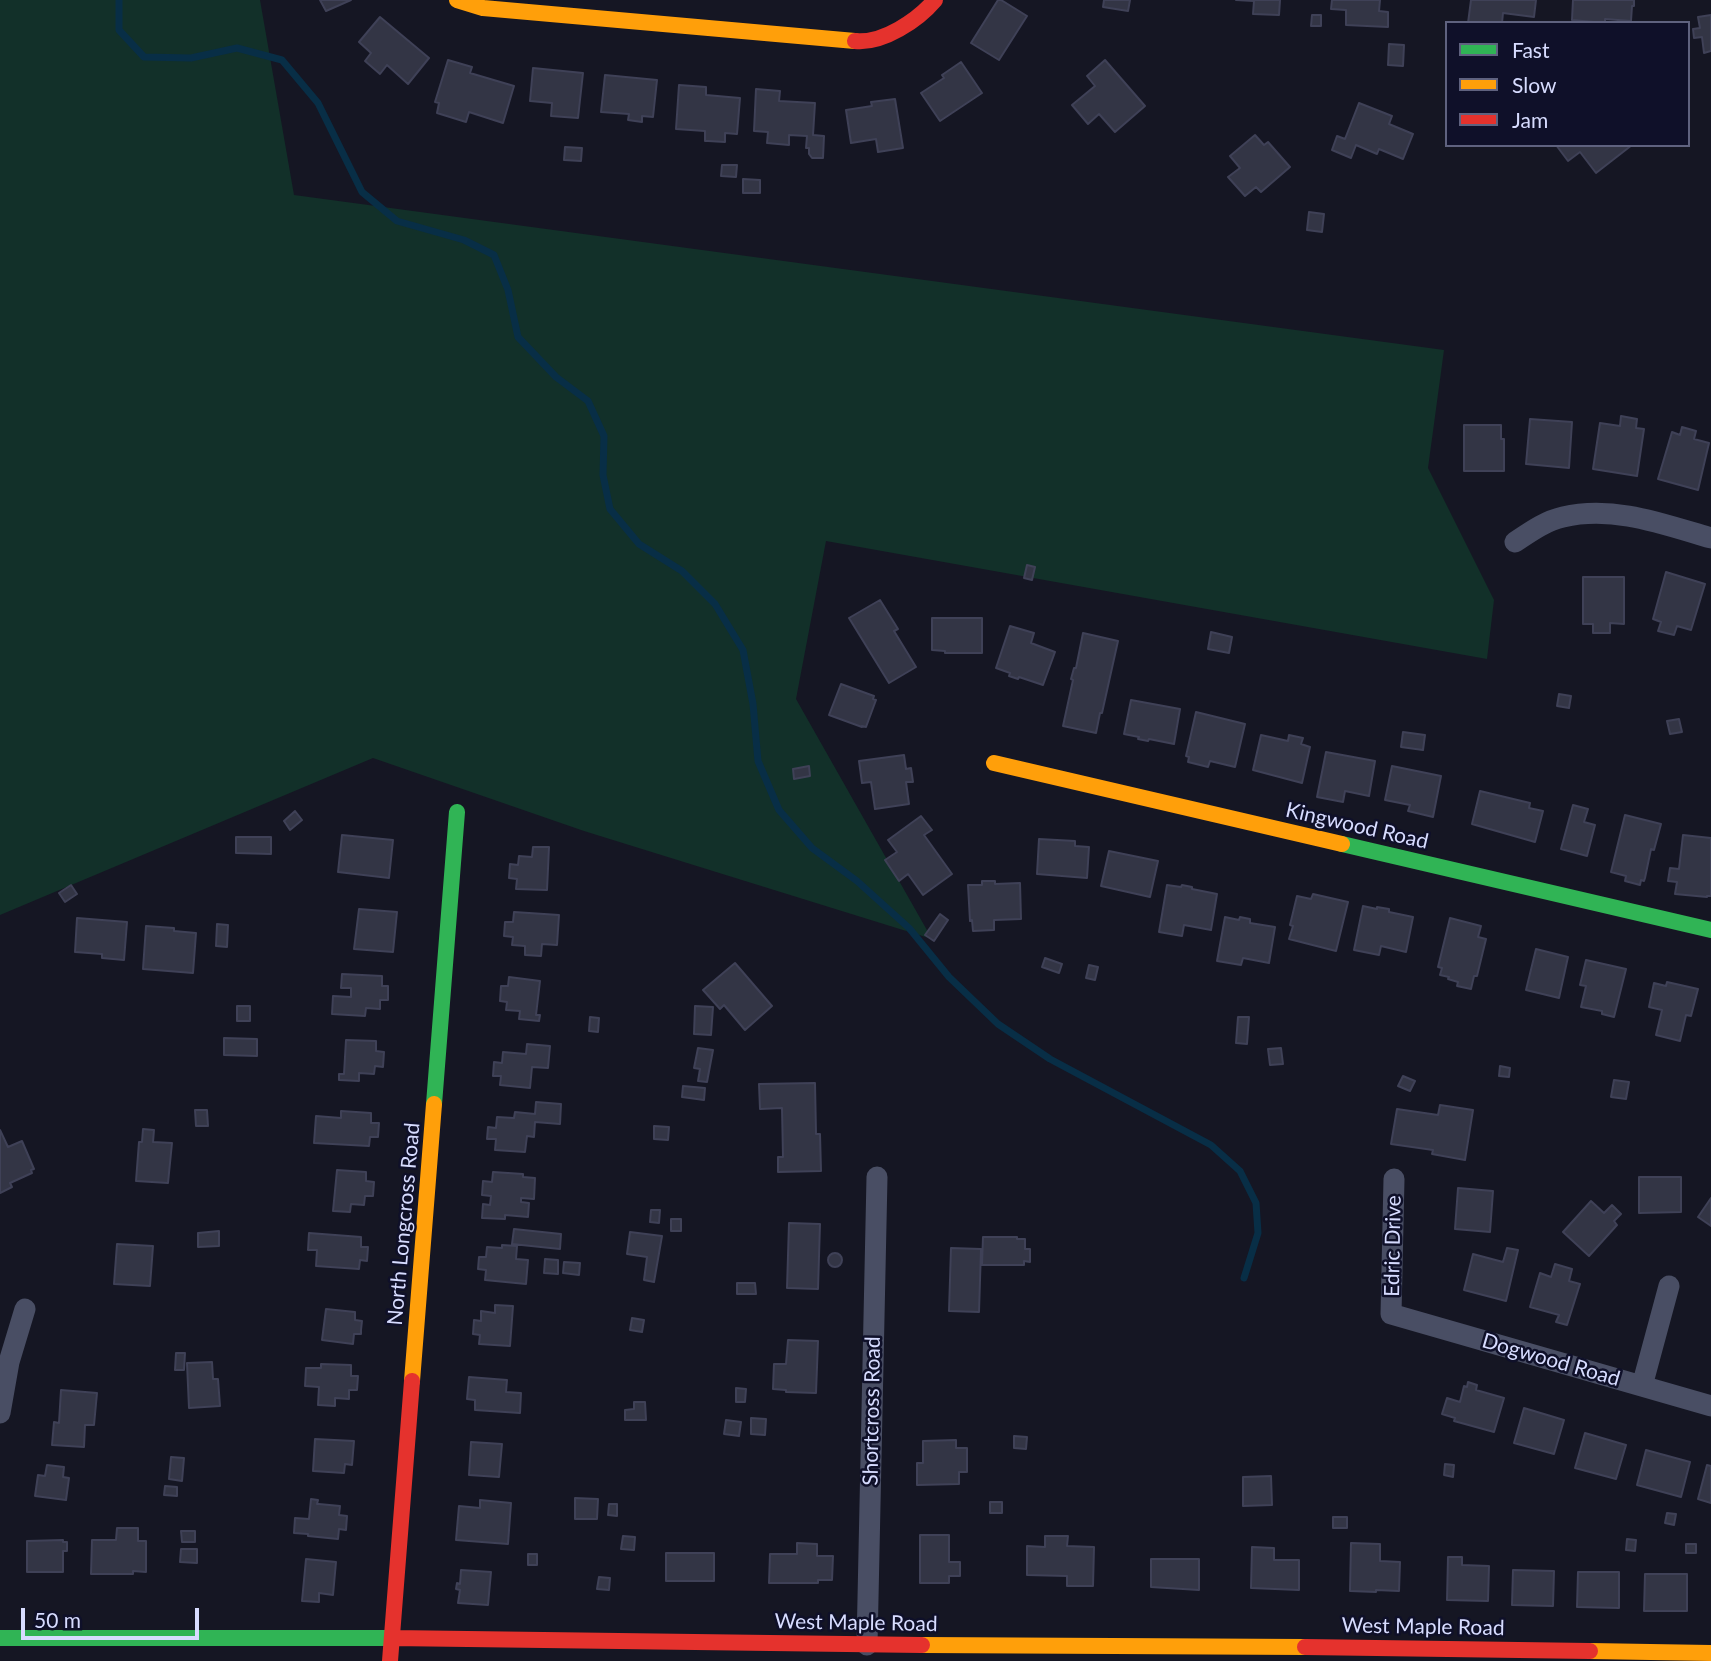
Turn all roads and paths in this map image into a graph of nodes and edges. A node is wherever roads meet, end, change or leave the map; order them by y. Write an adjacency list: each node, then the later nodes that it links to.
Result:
1 (457, 0): 2 (street)
2 (935, 0)
3 (1711, 538): 4 (street)
4 (1515, 542)
5 (993, 763): 7 (street, Kingwood Road)
6 (457, 812): 17 (street, North Longcross Road)
7 (1711, 930)
8 (877, 1177): 18 (street, Shortcross Road)
9 (1394, 1179): 12 (street, Edric Drive)
10 (1669, 1286): 13 (street)
11 (25, 1309): 15 (street)
12 (1391, 1314): 13 (street, Dogwood Road)
13 (1642, 1386): 14 (street, Dogwood Road)
14 (1711, 1406)
15 (0, 1413)
16 (0, 1638): 17 (street, West Maple Road)
17 (392, 1638): 18 (street, West Maple Road); 20 (street, North Longcross Road)
18 (867, 1645): 19 (street, West Maple Road)
19 (1711, 1653)
20 (390, 1661)

